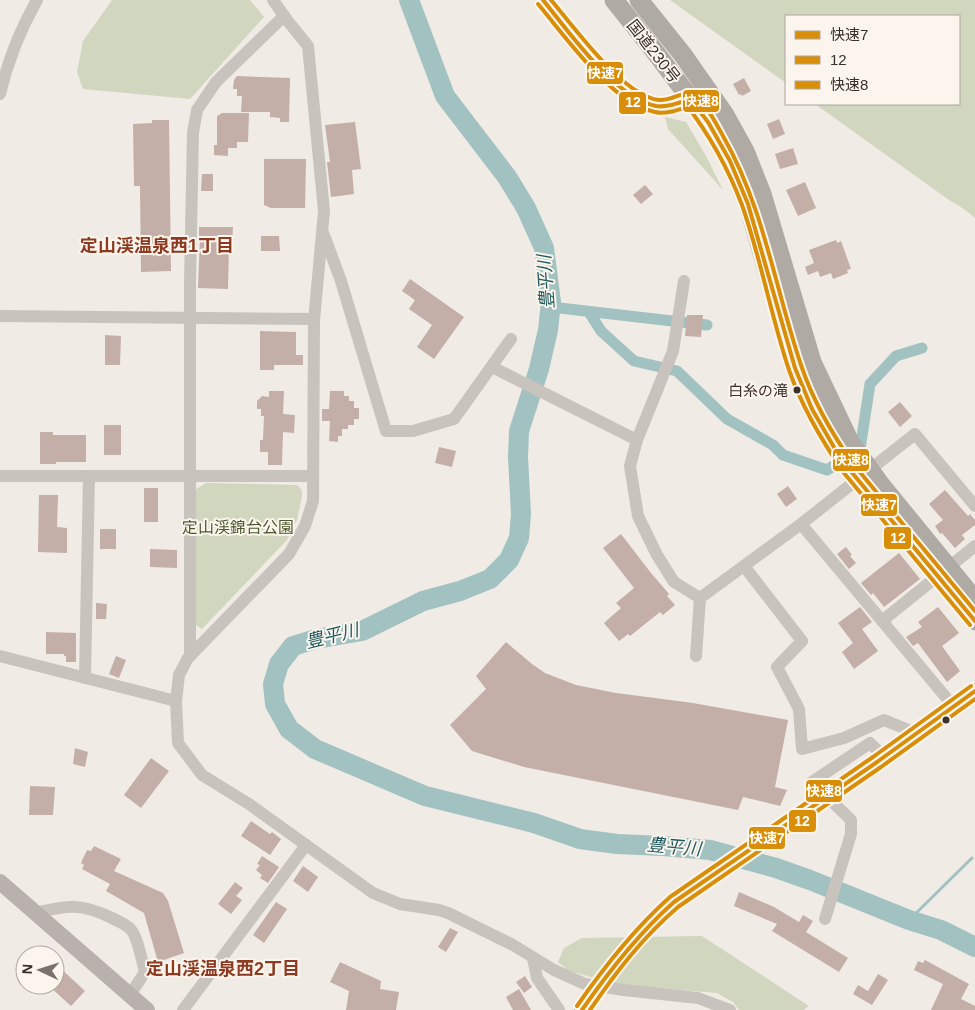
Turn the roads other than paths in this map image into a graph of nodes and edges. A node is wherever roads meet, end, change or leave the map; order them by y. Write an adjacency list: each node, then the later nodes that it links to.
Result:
1 (37, 0): 8 (street)
2 (273, 0): 6 (street)
3 (543, 0): 9 (street)
4 (614, 0): 9 (highway, 国道230号)
5 (639, 0): 7 (highway, 国道230号)
6 (284, 16): 10 (street); 13 (street)
7 (707, 90): 9 (street); 18 (highway, 国道230号)
8 (0, 94)
9 (690, 99): 18 (highway, 国道230号)
10 (323, 230): 14 (street); 16 (street)
11 (684, 281): 17 (street)
12 (0, 316): 13 (street)
13 (190, 318): 14 (street); 22 (street)
14 (314, 319): 23 (street)
15 (511, 339): 16 (street)
16 (492, 367): 17 (street)
17 (637, 440): 29 (street)
18 (842, 446): 19 (highway, 国道230号)
19 (859, 470): 24 (street); 25 (street); 28 (highway, 国道230号)
20 (0, 476): 21 (street)
21 (89, 476): 22 (street); 36 (street)
22 (190, 476): 23 (street); 34 (street)
23 (314, 476): 34 (street)
24 (975, 506)
25 (801, 524): 27 (street); 31 (street)
26 (975, 546): 28 (street)
27 (744, 566): 29 (street); 40 (street)
28 (943, 572): 30 (highway, 国道230号); 31 (street); 32 (highway, 国道230号)
29 (700, 598): 35 (street)
30 (975, 600)
31 (882, 621): 39 (street)
32 (975, 622)
33 (0, 656): 36 (street)
34 (190, 656): 38 (street)
35 (696, 656)
36 (85, 678): 38 (street)
37 (975, 690): 39 (main road)
38 (176, 701): 42 (street)
39 (954, 707): 40 (main road)
40 (916, 733): 41 (main road)
41 (880, 759): 45 (street); 51 (main road, bridge)
42 (306, 845): 46 (street); 49 (street)
43 (0, 882): 44 (main road)
44 (36, 913): 47 (main road); 47 (street)
45 (825, 919)
46 (533, 958): 50 (street); 52 (street)
47 (130, 995): 48 (main road)
48 (147, 1010)
49 (184, 1010)
50 (559, 1010)
51 (582, 1010)
52 (730, 1010)

